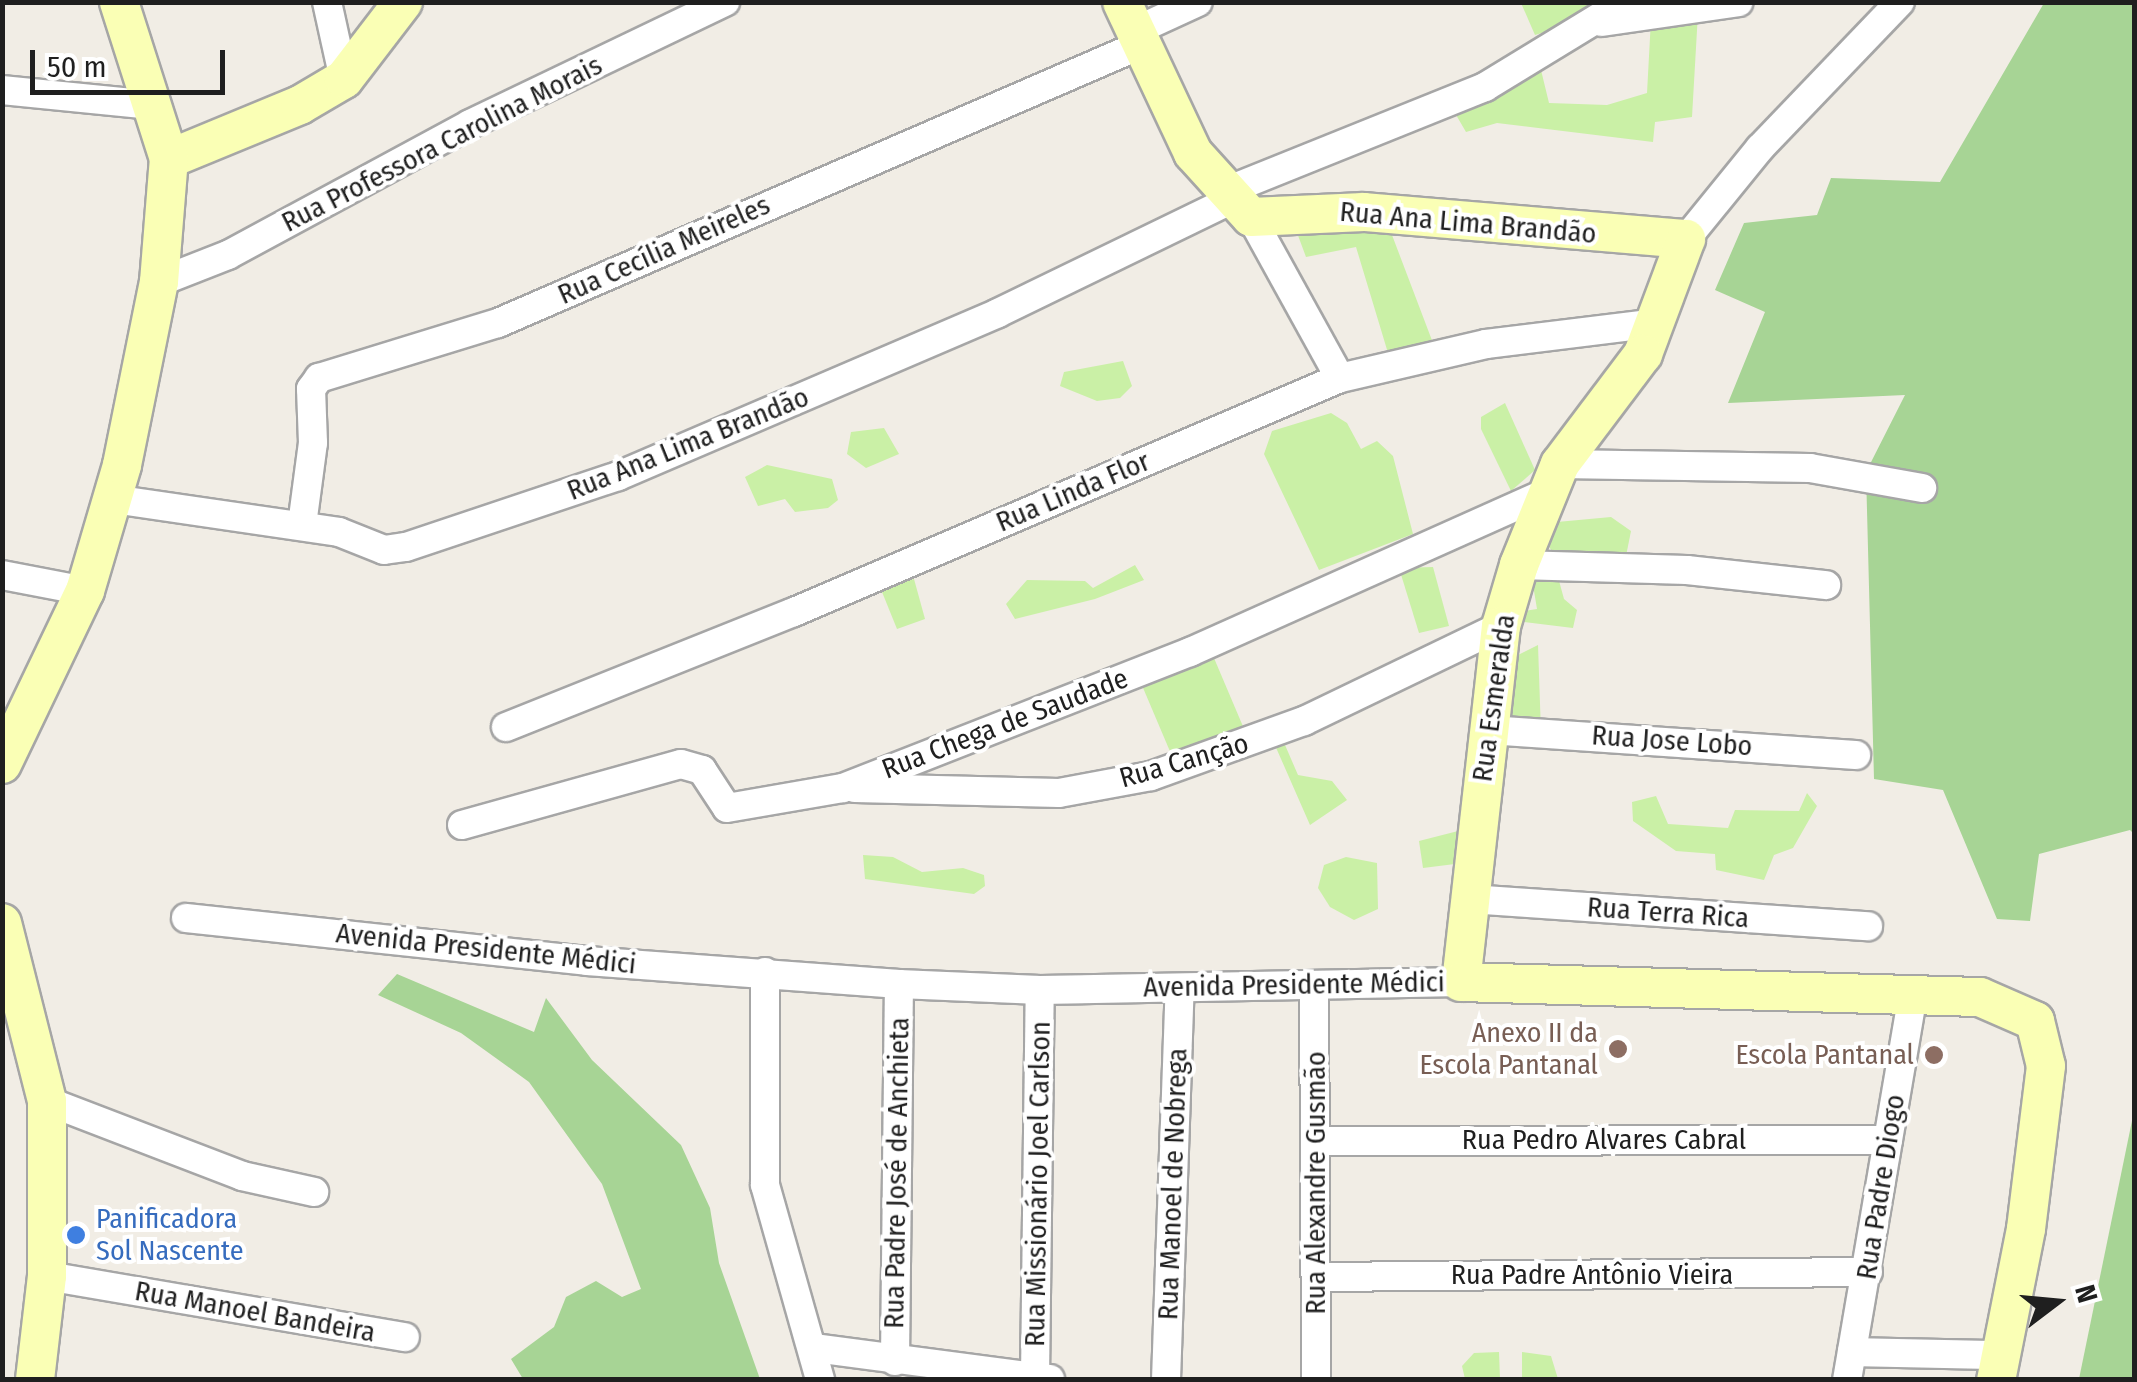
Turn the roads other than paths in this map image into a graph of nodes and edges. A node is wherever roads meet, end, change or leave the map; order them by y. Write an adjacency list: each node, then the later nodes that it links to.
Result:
1 (119, 2): 13 (street)
2 (327, 2): 11 (street)
3 (402, 2): 11 (street)
4 (725, 2): 17 (street, Rua Professora Carolina Morais)
5 (1198, 2): 10 (street, Rua Cecília Meireles)
6 (1624, 2): 9 (street)
7 (1739, 2): 9 (street)
8 (1894, 3): 16 (street, Rua Esmeralda)
9 (1600, 22): 15 (street)
10 (1132, 26): 15 (street); 23 (street, Rua Cecília Meireles)
11 (344, 79): 14 (street)
12 (2, 90): 13 (street)
13 (153, 105): 14 (street)
14 (169, 160): 17 (street)
15 (1238, 202): 16 (street, Rua Ana Lima Brandão); 19 (street); 23 (street, Rua Ana Lima Brandão)
16 (1686, 239): 18 (street, Rua Esmeralda)
17 (158, 282): 22 (street)
18 (1658, 324): 19 (street, Rua Linda Flor); 20 (street, Rua Esmeralda)
19 (1340, 378): 29 (street, Rua Linda Flor)
20 (1552, 478): 21 (street); 24 (street, Rua Esmeralda); 33 (street, Rua Chega de Saudade)
21 (1922, 488)
22 (113, 500): 23 (street, Rua Ana Lima Brandão); 27 (street)
23 (302, 525)
24 (1519, 565): 26 (street); 28 (street, Rua Esmeralda)
25 (2, 575): 27 (street)
26 (1826, 585)
27 (84, 591): 32 (street)
28 (1501, 626): 30 (street, Rua Esmeralda); 33 (street, Rua Canção)
29 (506, 727)
30 (1488, 730): 31 (street, Rua Jose Lobo); 35 (street, Rua Esmeralda)
31 (1856, 755)
32 (2, 764)
33 (843, 788): 34 (street, Rua Chega de Saudade)
34 (462, 826)
35 (1469, 899): 38 (street, Rua Terra Rica); 40 (street, Rua Esmeralda)
36 (186, 918): 39 (street, Avenida Presidente Médici)
37 (2, 923): 46 (street)
38 (1868, 926)
39 (765, 972): 41 (street, Avenida Presidente Médici); 54 (street)
40 (1461, 982): 42 (street, Avenida Presidente Médici); 45 (street, Avenida Presidente Médici)
41 (900, 984): 44 (street, Avenida Presidente Médici); 55 (street, Rua Padre José de Anchieta)
42 (1314, 987): 43 (street, Avenida Presidente Médici); 48 (street, Rua Alexandre Gusmão)
43 (1180, 988): 44 (street, Avenida Presidente Médici); 61 (street, Rua Manoel de Nobrega)
44 (1040, 990): 58 (street, Rua Missionário Joel Carlson)
45 (1914, 994): 47 (street, Rua Padre Diogo); 57 (street, Avenida Presidente Médici)
46 (46, 1101): 49 (street); 51 (street)
47 (1888, 1140): 48 (street, Rua Pedro Alvares Cabral); 50 (street, Rua Padre Diogo)
48 (1319, 1141): 52 (street, Rua Alexandre Gusmão)
49 (314, 1192)
50 (1868, 1272): 52 (street, Rua Padre Antônio Vieira); 56 (street, Rua Padre Diogo)
51 (47, 1276): 53 (street, Rua Manoel Bandeira); 59 (street)
52 (1317, 1277): 62 (street, Rua Alexandre Gusmão)
53 (404, 1337)
54 (814, 1348): 55 (street); 60 (street)
55 (895, 1361): 58 (street)
56 (1850, 1366): 57 (street)
57 (1999, 1367)
58 (1044, 1379)
59 (35, 1380)
60 (820, 1380)
61 (1166, 1380)
62 (1316, 1380)

